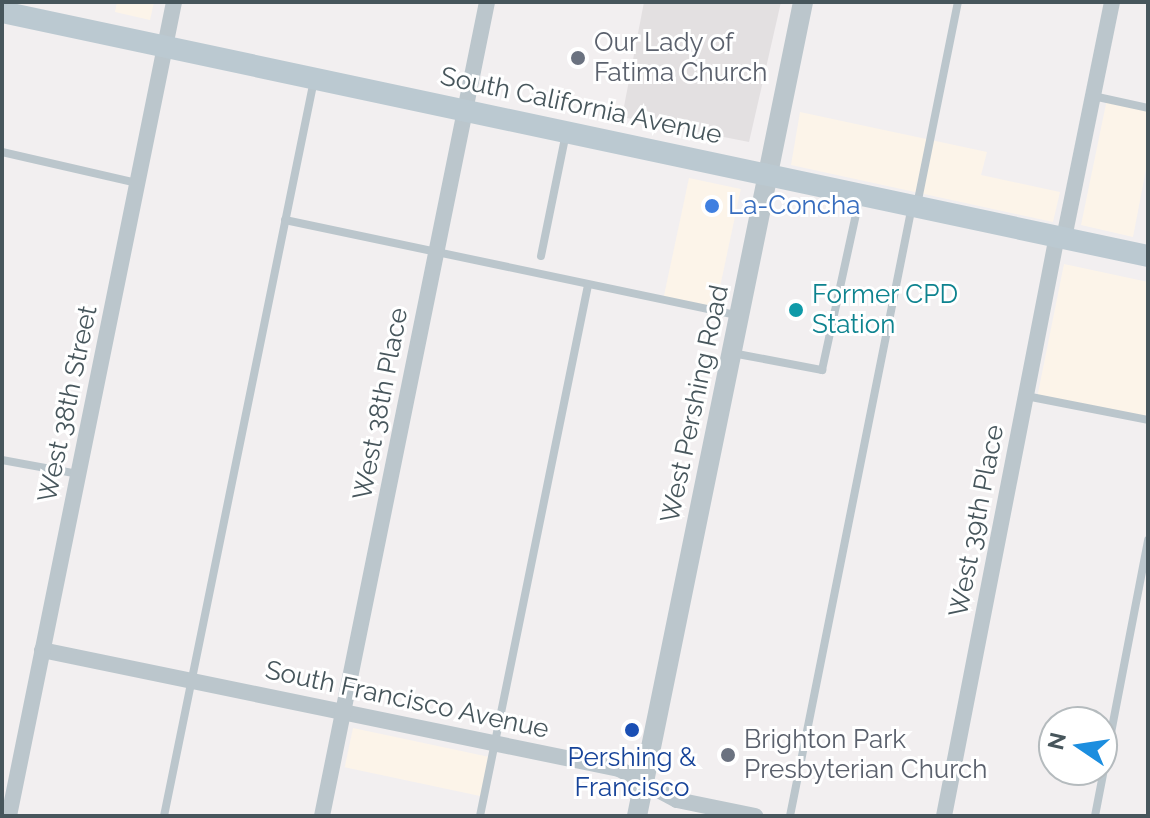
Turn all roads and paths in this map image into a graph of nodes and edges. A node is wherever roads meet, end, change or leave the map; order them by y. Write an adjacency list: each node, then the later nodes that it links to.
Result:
1 (174, 2): 7 (street, West 38th Street)
2 (487, 2): 11 (street, West 38th Place)
3 (803, 2): 14 (street, West Pershing Road)
4 (958, 2): 17 (lane)
5 (1112, 2): 9 (street, West 39th Place)
6 (2, 12): 7 (main road, South California Avenue)
7 (165, 47): 8 (main road, South California Avenue); 15 (street, West 38th Street)
8 (314, 78): 11 (main road, South California Avenue); 18 (lane)
9 (1093, 96): 10 (lane); 19 (street, West 39th Place)
10 (1148, 108)
11 (465, 110): 12 (main road, South California Avenue); 20 (street, West 38th Place)
12 (567, 132): 14 (main road, South California Avenue); 21 (lane)
13 (2, 152): 15 (lane)
14 (768, 175): 16 (main road, South California Avenue); 24 (street, West Pershing Road)
15 (137, 183): 29 (street, West 38th Street)
16 (860, 194): 17 (main road, South California Avenue); 25 (lane)
17 (914, 206): 19 (main road, South California Avenue); 42 (lane)
18 (285, 220): 20 (lane); 32 (lane)
19 (1061, 237): 22 (main road, South California Avenue); 26 (street, West 39th Place)
20 (436, 252): 23 (lane); 33 (street, West 38th Place)
21 (541, 256)
22 (1148, 256)
23 (588, 285): 24 (lane); 34 (lane)
24 (739, 316): 25 (street, West Pershing Road)
25 (732, 353): 35 (street, West Pershing Road)
26 (1025, 396): 27 (lane); 43 (street, West 39th Place)
27 (1148, 420)
28 (2, 460): 29 (lane)
29 (78, 474): 31 (street, West 38th Street)
30 (1148, 540): 44 (lane)
31 (42, 650): 32 (street, South Francisco Avenue); 36 (street, West 38th Street)
32 (192, 680): 33 (street, South Francisco Avenue); 37 (lane)
33 (343, 711): 34 (street, South Francisco Avenue); 38 (street, West 38th Place)
34 (495, 742): 35 (street, South Francisco Avenue); 39 (lane)
35 (644, 783): 40 (street, West Pershing Road); 41 (street, South Francisco Avenue)
36 (9, 816)
37 (164, 816)
38 (322, 816)
39 (480, 816)
40 (637, 816)
41 (755, 816)
42 (790, 816)
43 (944, 816)
44 (1095, 816)

